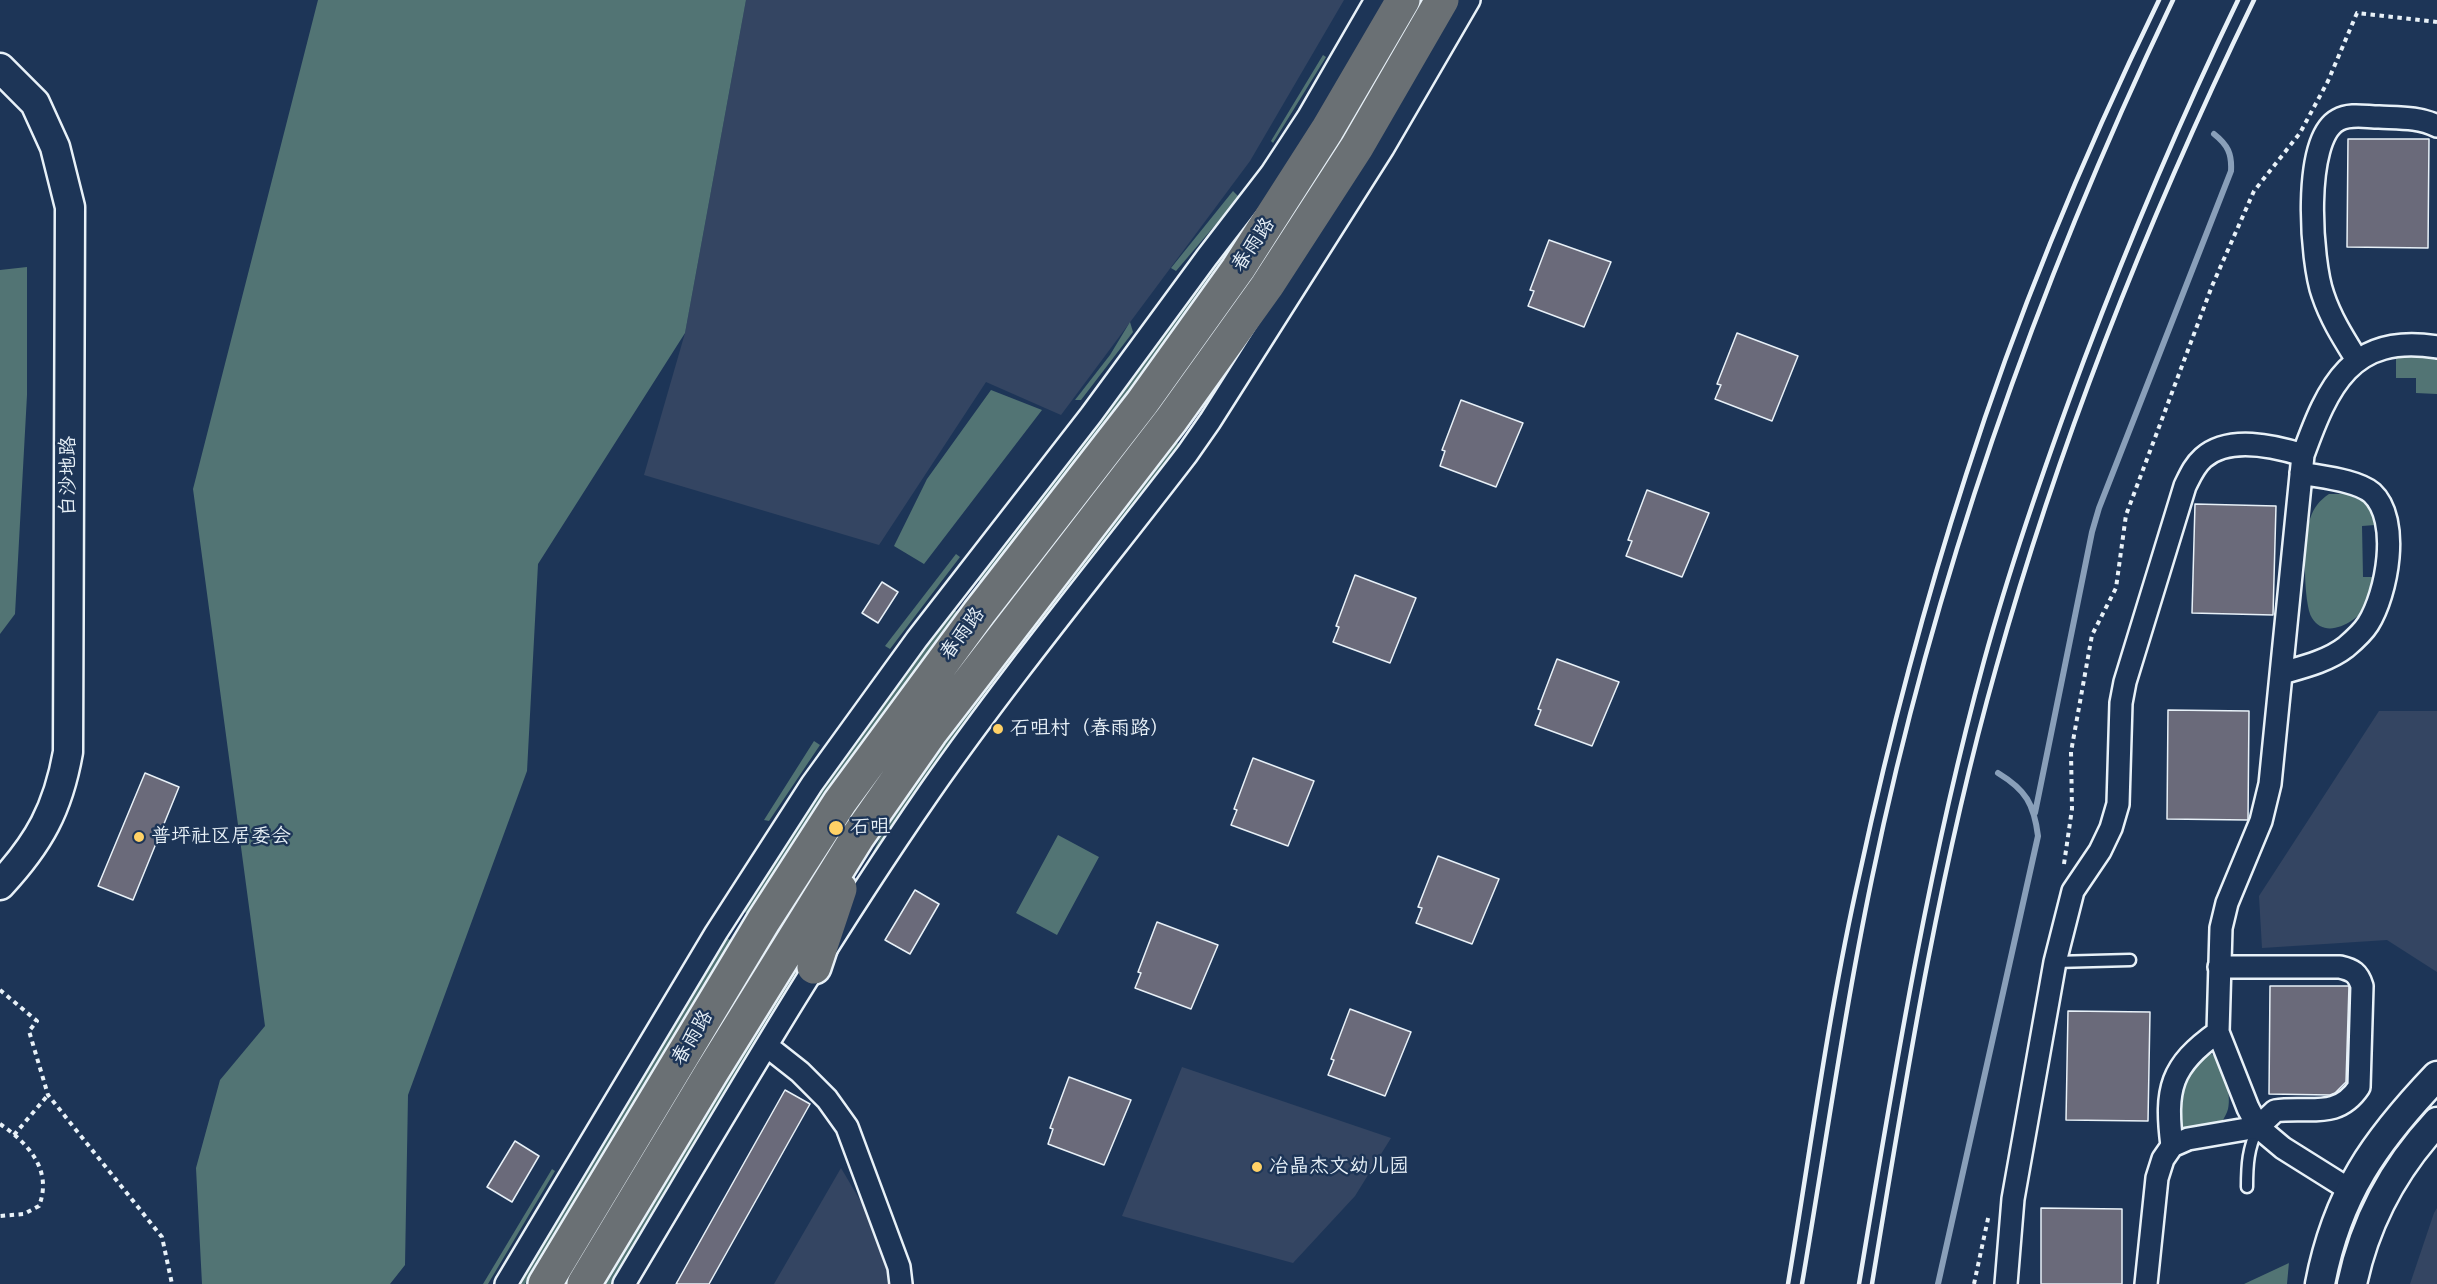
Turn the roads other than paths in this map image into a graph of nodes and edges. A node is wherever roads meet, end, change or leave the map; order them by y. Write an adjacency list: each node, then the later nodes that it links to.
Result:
1 (1376, 0): 25 (street)
2 (1403, 0): 26 (main road, 春雨路)
3 (1442, 0): 11 (main road, 春雨路)
4 (1469, 0): 15 (street)
5 (0, 68): 12 (street, 白沙地路)
6 (2437, 126): 8 (street)
7 (2437, 344): 8 (street)
8 (2357, 360): 9 (street)
9 (2302, 464): 10 (street); 10 (street); 14 (street)
10 (2282, 673): 16 (street)
11 (858, 836): 15 (main road); 27 (main road, 春雨路)
12 (0, 885)
13 (2130, 960): 14 (lane)
14 (2055, 962): 30 (street)
15 (814, 967): 18 (street)
16 (2219, 967): 17 (street); 21 (street)
17 (2218, 1032): 21 (street); 22 (street)
18 (767, 1046): 28 (street); 29 (street)
19 (2437, 1076): 24 (street)
20 (2437, 1122): 33 (street)
21 (2258, 1127): 22 (street); 23 (lane); 24 (street)
22 (2172, 1146): 31 (street)
23 (2247, 1187)
24 (2350, 1190): 32 (street)
25 (506, 1284)
26 (545, 1284)
27 (584, 1284)
28 (624, 1284)
29 (901, 1284)
30 (2006, 1284)
31 (2146, 1284)
32 (2320, 1284)
33 (2352, 1284)

